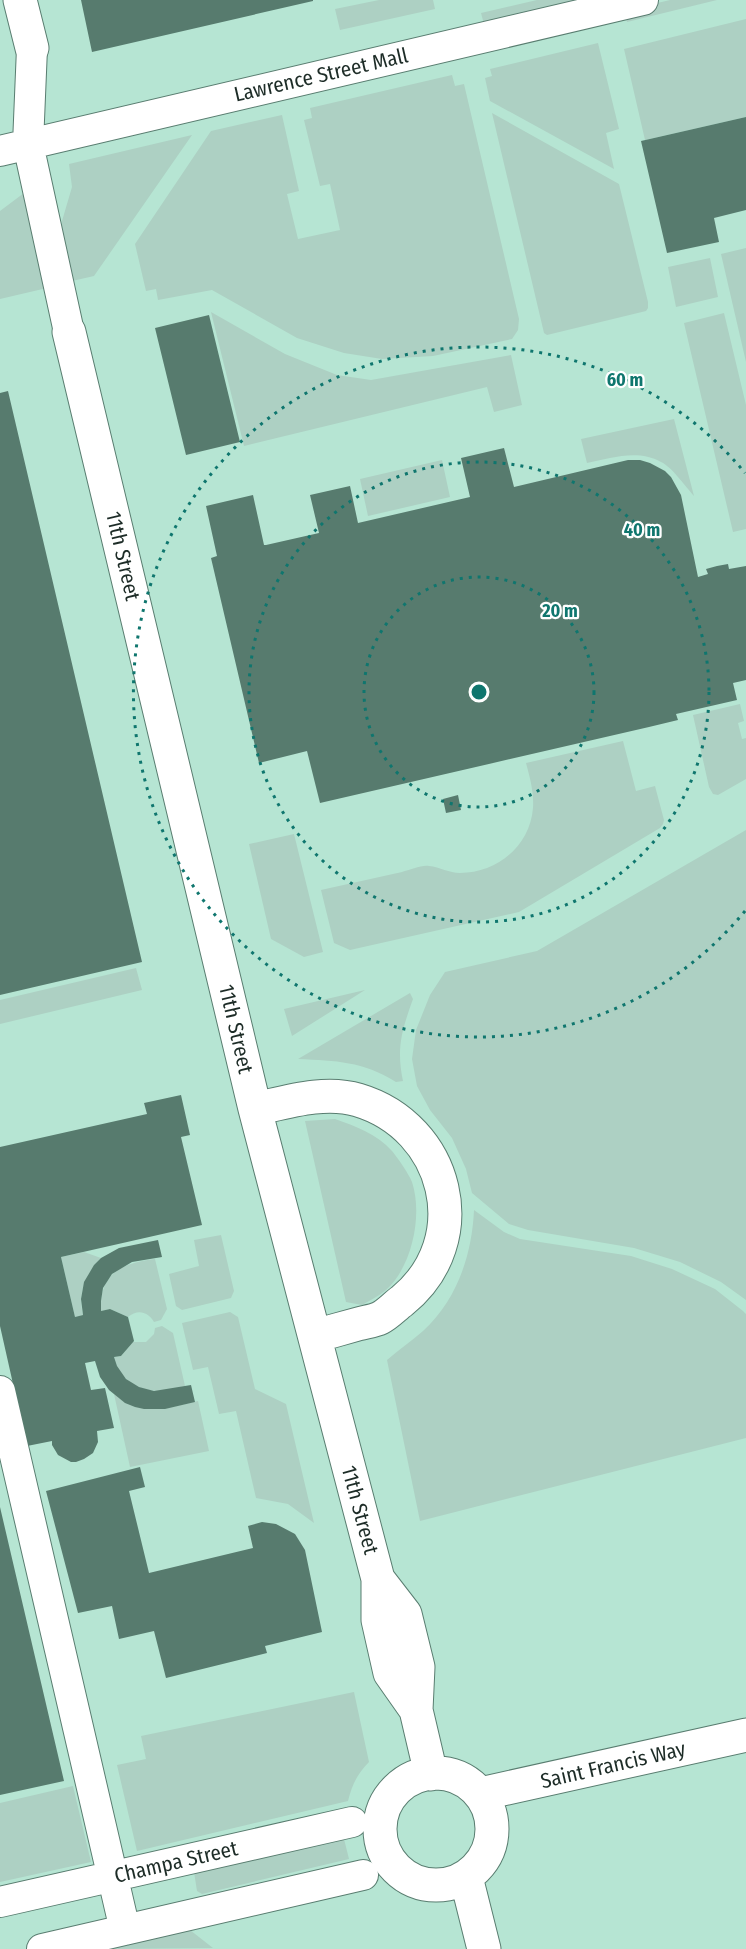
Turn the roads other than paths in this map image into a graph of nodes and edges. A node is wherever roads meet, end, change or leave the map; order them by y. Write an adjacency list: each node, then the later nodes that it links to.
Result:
1 (20, 0): 3 (street, 11th Street)
2 (643, 0): 4 (street, Lawrence Street Mall)
3 (32, 48): 4 (street, 11th Street)
4 (14, 147): 5 (street, 11th Street)
5 (69, 332): 6 (street, 11th Street)
6 (255, 1109): 7 (street, 11th Street); 7 (street)
7 (315, 1336): 10 (street, 11th Street)
8 (0, 1391): 14 (street)
9 (746, 1735): 11 (street, Saint Francis Way)
10 (431, 1774): 11 (street); 15 (street)
11 (480, 1794): 15 (street)
12 (352, 1822): 14 (street, Champa Street)
13 (363, 1875): 17 (street)
14 (113, 1876): 16 (street, Champa Street); 17 (street)
15 (466, 1877): 19 (street)
16 (0, 1902)
17 (125, 1930): 18 (street)
18 (42, 1949)
19 (484, 1949)

